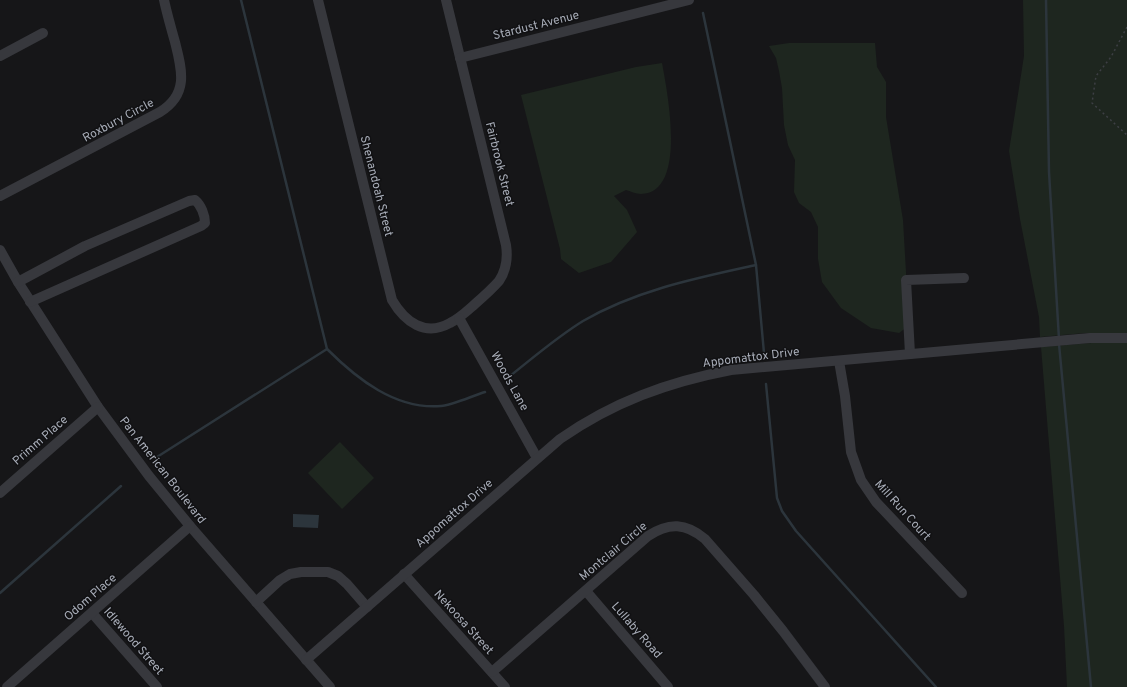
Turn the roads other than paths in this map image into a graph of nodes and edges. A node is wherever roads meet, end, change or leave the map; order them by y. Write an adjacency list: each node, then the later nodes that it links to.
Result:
1 (164, 0): 8 (street, Roxbury Circle)
2 (318, 0): 13 (street, Shenandoah Street)
3 (446, 0): 7 (street, Fairbrook Street)
4 (689, 0): 7 (street, Stardust Avenue)
5 (43, 34): 6 (street)
6 (0, 56)
7 (460, 58): 13 (street, Fairbrook Street)
8 (0, 196)
9 (0, 250): 11 (street, Pan American Boulevard)
10 (964, 278): 15 (street)
11 (18, 282): 12 (street, Pan American Boulevard); 12 (street)
12 (30, 302): 17 (street, Pan American Boulevard)
13 (459, 318): 18 (street, Woods Lane)
14 (1127, 338): 15 (street, Appomattox Drive)
15 (910, 354): 16 (street, Appomattox Drive)
16 (839, 361): 18 (street, Appomattox Drive); 23 (street, Mill Run Court)
17 (98, 407): 19 (street, Primm Place); 20 (street, Pan American Boulevard)
18 (537, 458): 21 (street, Appomattox Drive)
19 (0, 493)
20 (190, 526): 24 (street, Pan American Boulevard); 26 (street, Odom Place)
21 (404, 574): 25 (street, Appomattox Drive); 28 (street, Nekoosa Street)
22 (586, 591): 28 (street, Montclair Circle); 33 (street, Lullaby Road); 34 (street, Montclair Circle)
23 (962, 592)
24 (256, 602): 25 (street); 27 (street, Pan American Boulevard)
25 (367, 607): 27 (street, Appomattox Drive)
26 (92, 613): 29 (street, Odom Place); 30 (street, Idlewood Street)
27 (306, 660): 31 (street, Pan American Boulevard)
28 (492, 672): 32 (street, Nekoosa Street)
29 (7, 687)
30 (157, 687)
31 (330, 687)
32 (505, 687)
33 (668, 687)
34 (825, 687)

